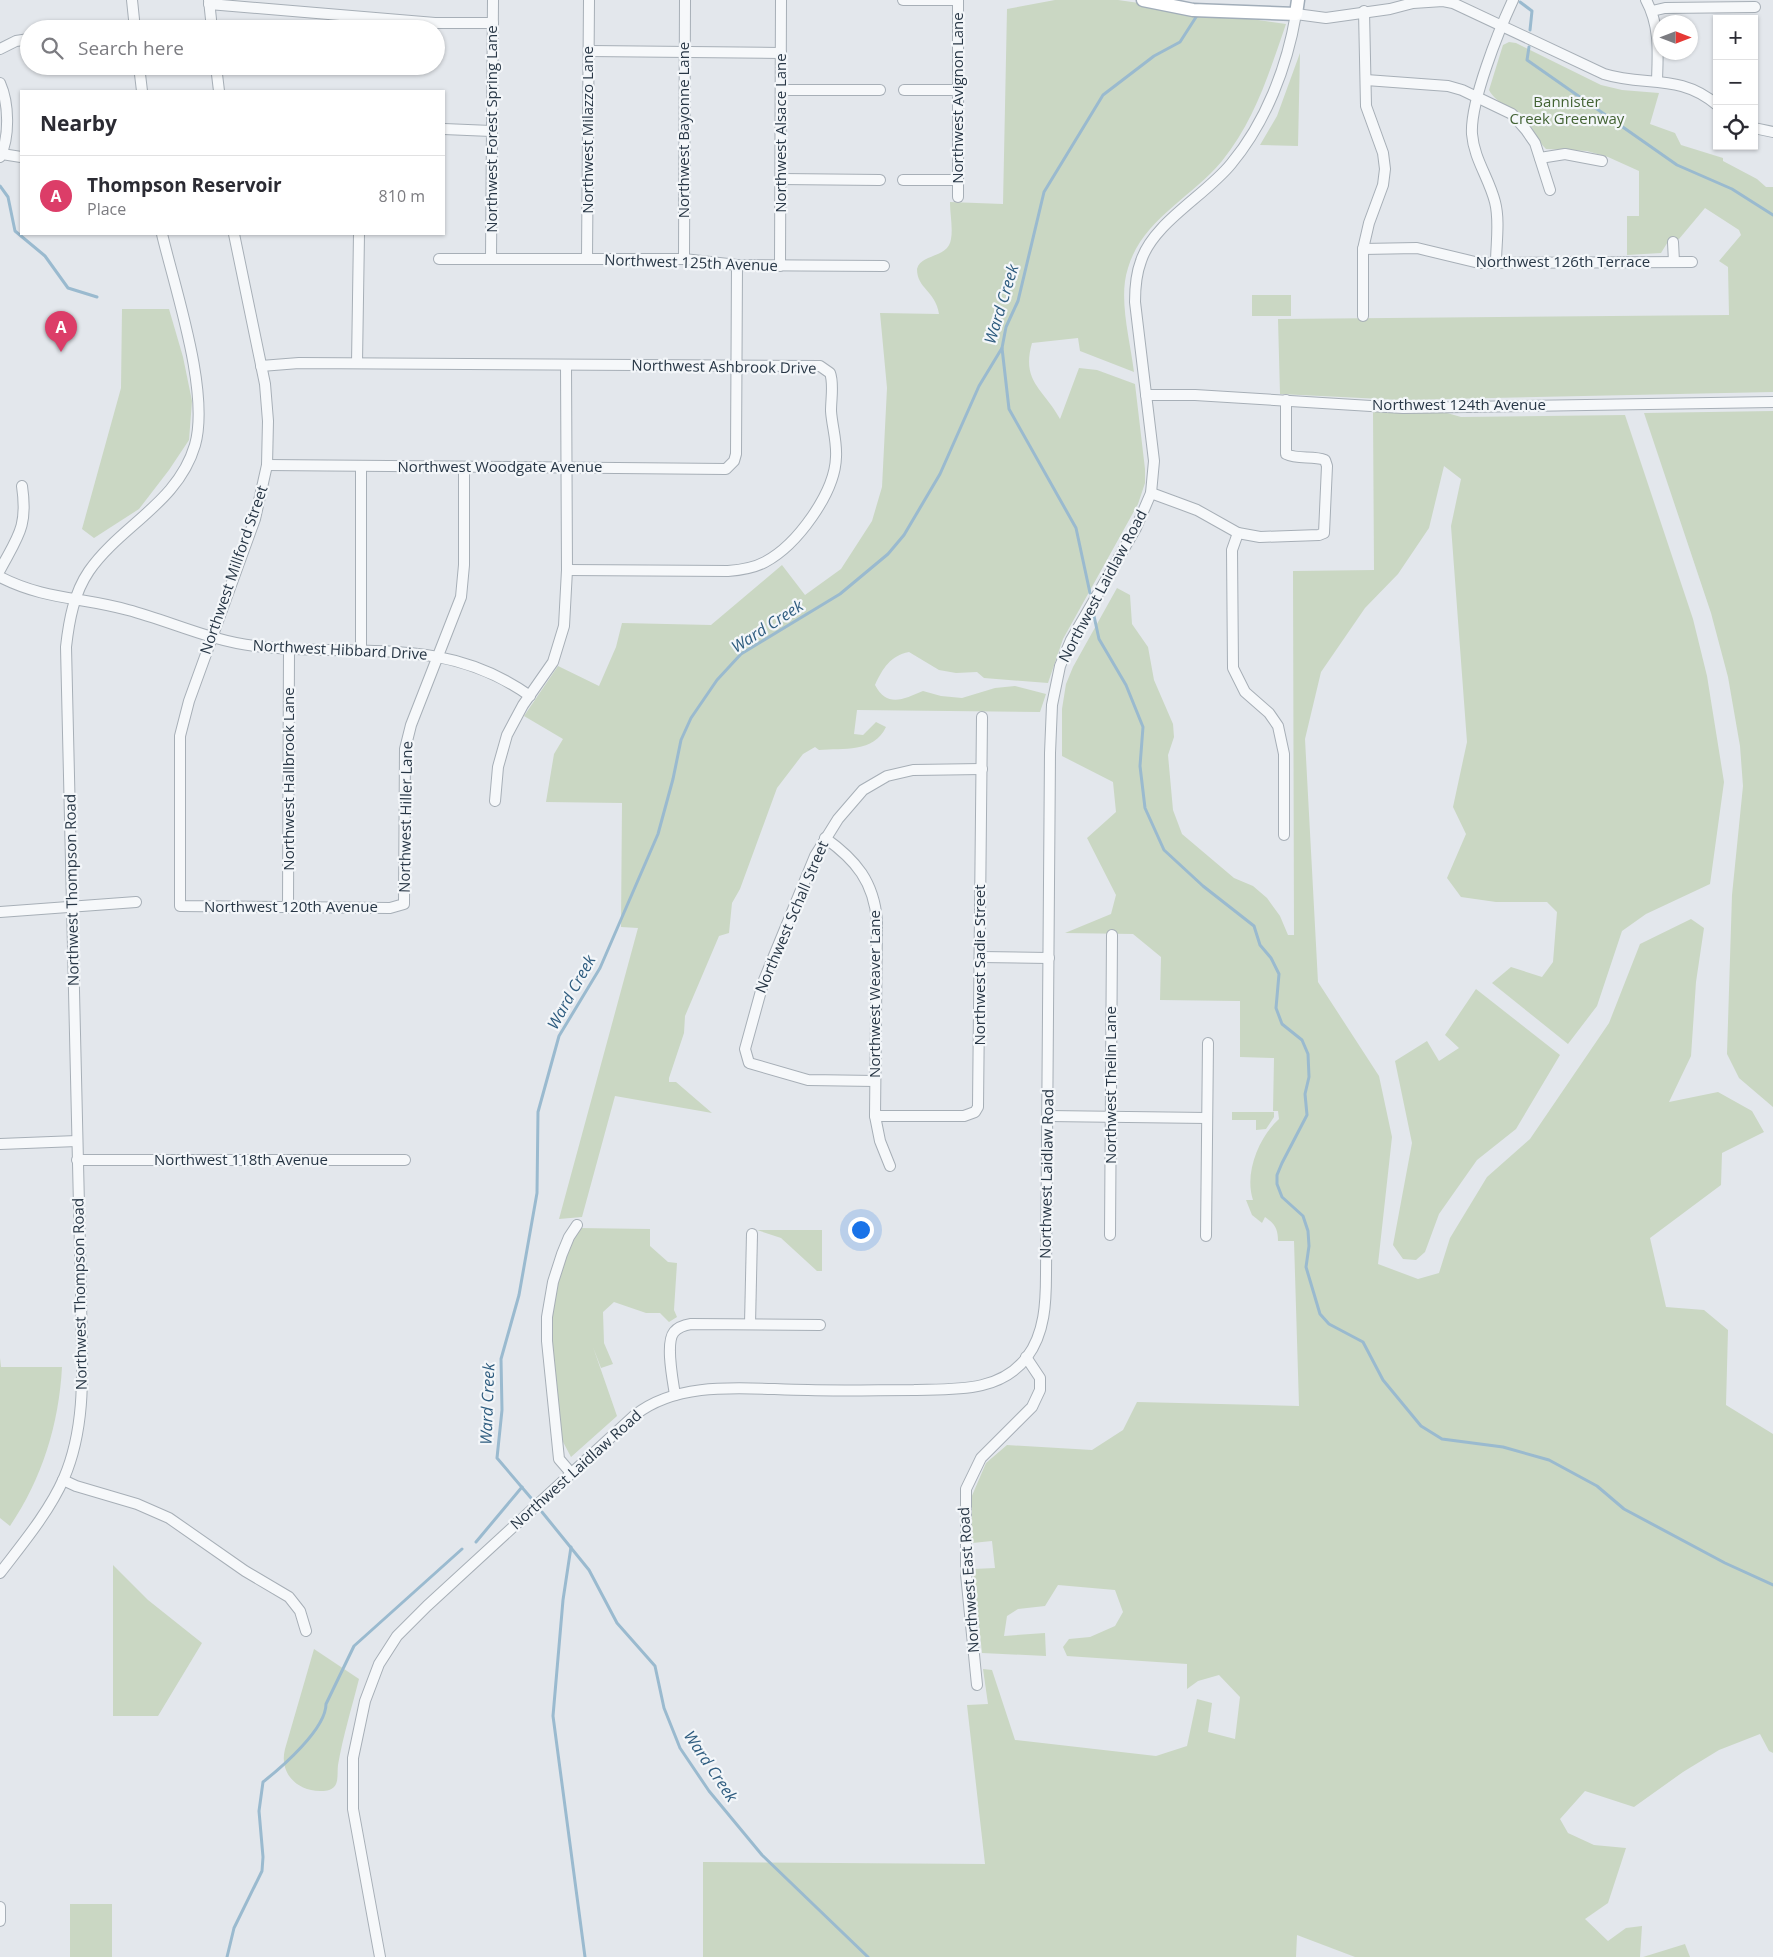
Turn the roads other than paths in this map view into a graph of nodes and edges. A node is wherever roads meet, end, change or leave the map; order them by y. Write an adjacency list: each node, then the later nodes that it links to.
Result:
1 (132, 0): 17 (street)
2 (493, 0): 21 (street, Northwest Forest Spring Lane)
3 (589, 0): 25 (street, Northwest Milazzo Lane)
4 (685, 0): 26 (street, Northwest Bayonne Lane)
5 (781, 0): 27 (street, Northwest Alsace Lane)
6 (903, 0): 7 (street)
7 (958, 0): 38 (street, Northwest Avignon Lane)
8 (1144, 0): 16 (main road)
9 (1298, 0): 16 (main road, Northwest Laidlaw Road)
10 (1512, 0): 22 (street)
11 (1646, 0): 15 (street)
12 (209, 2): 18 (street); 19 (street)
13 (1755, 7): 15 (street)
14 (1364, 11): 16 (street); 22 (street); 30 (street)
15 (1652, 11): 31 (street)
16 (1296, 14): 75 (street, Northwest Laidlaw Road)
17 (134, 20)
18 (211, 20)
19 (403, 20)
20 (445, 23): 21 (street)
21 (493, 23): 43 (street, Northwest Forest Spring Lane)
22 (1500, 27): 31 (street); 39 (street)
23 (20, 40): 24 (street)
24 (0, 49)
25 (589, 51): 26 (street); 62 (street, Northwest Milazzo Lane)
26 (684, 52): 27 (street); 63 (street, Northwest Bayonne Lane)
27 (781, 53): 35 (street, Northwest Alsace Lane)
28 (140, 75): 33 (street)
29 (217, 75): 34 (street)
30 (1366, 80): 39 (street); 59 (street)
31 (1657, 80): 40 (street)
32 (0, 83): 45 (street)
33 (142, 90)
34 (219, 90)
35 (781, 90): 36 (street); 49 (street, Northwest Alsace Lane)
36 (880, 90)
37 (904, 90): 38 (street)
38 (958, 90): 52 (street, Northwest Avignon Lane)
39 (1478, 96): 47 (street); 66 (street)
40 (1713, 103)
41 (445, 129): 43 (street)
42 (1758, 129): 44 (street)
43 (491, 131): 61 (street, Northwest Forest Spring Lane)
44 (1773, 132)
45 (1, 155): 46 (street)
46 (20, 157)
47 (1540, 158): 48 (street); 53 (street)
48 (1602, 161)
49 (781, 179): 50 (street); 68 (street, Northwest Alsace Lane)
50 (880, 180)
51 (903, 180): 52 (street)
52 (958, 180): 54 (street, Northwest Avignon Lane)
53 (1550, 190)
54 (958, 197)
55 (162, 235): 88 (street, Northwest Thompson Road)
56 (234, 235): 73 (street, Northwest Millford Street)
57 (359, 235): 71 (street)
58 (1673, 242): 64 (street)
59 (1363, 249): 66 (street, Northwest 126th Terrace); 70 (street)
60 (439, 259): 61 (street, Northwest 125th Avenue)
61 (491, 259): 62 (street, Northwest 125th Avenue)
62 (588, 259): 63 (street, Northwest 125th Avenue)
63 (684, 259): 67 (street, Northwest 125th Avenue)
64 (1674, 262): 65 (street, Northwest 126th Terrace); 66 (street, Northwest 126th Terrace)
65 (1692, 262)
66 (1496, 263)
67 (737, 265): 68 (street, Northwest 125th Avenue); 74 (street)
68 (780, 266): 69 (street, Northwest 125th Avenue)
69 (884, 266)
70 (1363, 316)
71 (356, 363): 72 (street, Northwest Ashbrook Drive); 73 (street, Northwest Ashbrook Drive)
72 (566, 365): 74 (street, Northwest Ashbrook Drive); 80 (street)
73 (261, 366): 78 (street, Northwest Millford Street)
74 (736, 366): 80 (street, Northwest Woodgate Avenue); 86 (street, Northwest Ashbrook Drive)
75 (1146, 394): 76 (street, Northwest 124th Avenue); 83 (street, Northwest Laidlaw Road)
76 (1286, 400): 77 (street, Northwest 124th Avenue); 84 (street)
77 (1773, 402)
78 (267, 465): 79 (street, Northwest Woodgate Avenue); 89 (street, Northwest Millford Street)
79 (361, 467): 81 (street, Northwest Woodgate Avenue); 91 (street)
80 (566, 467): 81 (street, Northwest Woodgate Avenue); 86 (street)
81 (464, 468): 92 (street, Northwest Hiller Lane)
82 (22, 486): 85 (street)
83 (1151, 493): 84 (street); 107 (street, Northwest Laidlaw Road)
84 (1238, 533): 97 (street)
85 (0, 570)
86 (567, 570): 93 (street)
87 (0, 577): 88 (street, Northwest Hibbard Drive)
88 (76, 600): 89 (street, Northwest Hibbard Drive); 102 (street, Northwest Thompson Road)
89 (213, 637): 90 (street, Northwest Hibbard Drive); 100 (street, Northwest Millford Street)
90 (289, 649): 91 (street, Northwest Hibbard Drive); 103 (street, Northwest Hallbrook Lane)
91 (361, 649): 92 (street, Northwest Hibbard Drive)
92 (438, 656): 93 (street, Northwest Hibbard Drive); 101 (street, Northwest Hiller Lane)
93 (530, 696): 96 (street)
94 (982, 717): 95 (street, Northwest Sadie Street)
95 (982, 769): 98 (street, Northwest Schall Street); 106 (street, Northwest Sadie Street)
96 (495, 801)
97 (1284, 835)
98 (826, 838): 109 (street, Northwest Weaver Lane); 109 (street, Northwest Schall Street)
99 (136, 902): 102 (street)
100 (180, 906): 103 (street, Northwest 120th Avenue)
101 (402, 906): 103 (street, Northwest 120th Avenue)
102 (73, 907): 104 (street); 114 (street, Northwest Thompson Road)
103 (288, 908)
104 (0, 912)
105 (1112, 935): 112 (street, Northwest Thelin Lane)
106 (980, 957): 107 (street); 110 (street, Northwest Sadie Street)
107 (1049, 958): 111 (street, Northwest Laidlaw Road)
108 (1208, 1043): 113 (street)
109 (876, 1081): 110 (street, Northwest Weaver Lane)
110 (875, 1116): 118 (street, Northwest Weaver Lane)
111 (1048, 1116): 112 (street); 125 (street, Northwest Laidlaw Road)
112 (1111, 1117): 113 (street); 121 (street, Northwest Thelin Lane)
113 (1207, 1118): 122 (street)
114 (77, 1141): 115 (street); 116 (street, Northwest Thompson Road)
115 (0, 1144)
116 (78, 1160): 117 (street, Northwest 118th Avenue); 128 (street, Northwest Thompson Road)
117 (404, 1160)
118 (890, 1166)
119 (577, 1225): 127 (street)
120 (752, 1234): 123 (street)
121 (1110, 1235)
122 (1206, 1236)
123 (750, 1324): 124 (street); 126 (street)
124 (820, 1325)
125 (1026, 1358): 126 (street, Northwest Laidlaw Road); 131 (street, Northwest East Road)
126 (675, 1395): 127 (street, Northwest Laidlaw Road)
127 (572, 1473): 134 (street, Northwest Laidlaw Road)
128 (63, 1480): 129 (street, Northwest Thompson Road); 130 (street)
129 (0, 1573)
130 (306, 1630)
131 (977, 1685)
132 (0, 1907): 133 (street)
133 (0, 1921)
134 (380, 1957)

